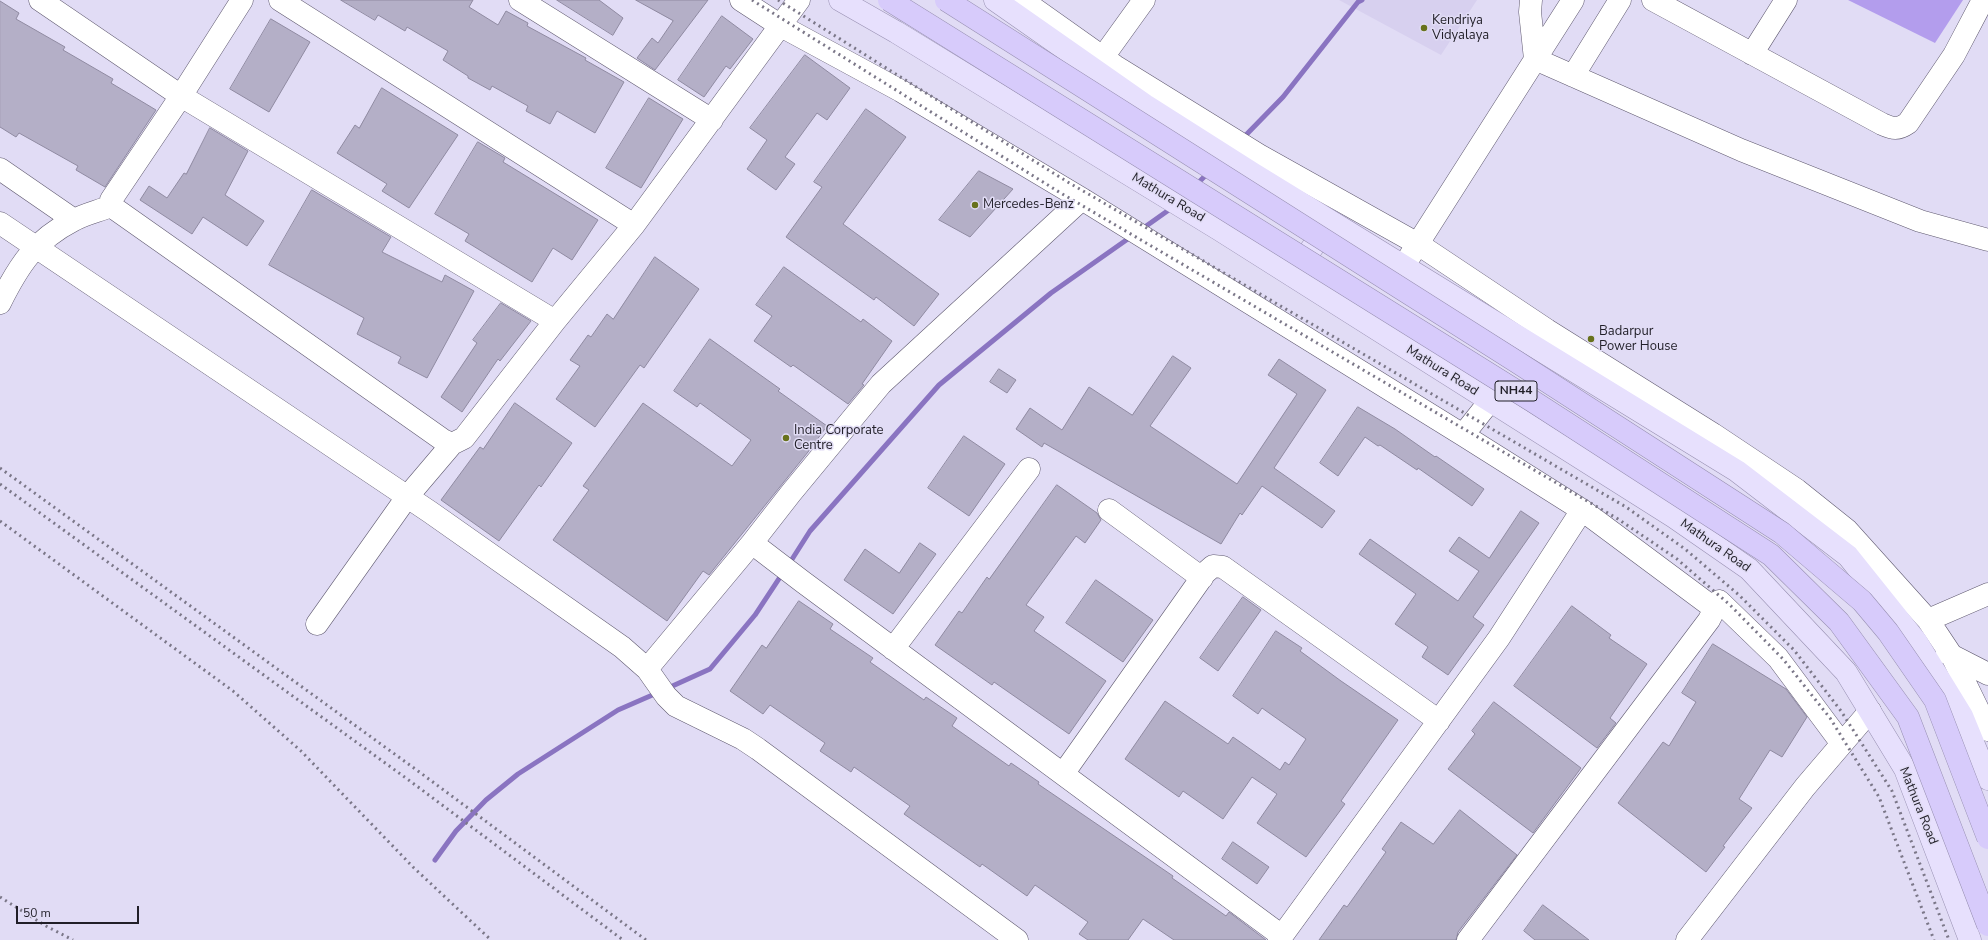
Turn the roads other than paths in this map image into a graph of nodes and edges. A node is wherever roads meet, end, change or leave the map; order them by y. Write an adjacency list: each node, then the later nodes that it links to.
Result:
1 (40, 0): 24 (street)
2 (242, 0): 24 (street)
3 (280, 0): 33 (street)
4 (520, 0): 25 (street)
5 (741, 0): 19 (street)
6 (799, 0): 19 (street)
7 (840, 0): 38 (main road, Mathura Road)
8 (890, 0): 68 (highway, Mathura Road / NH44, bridge)
9 (946, 0): 67 (highway, NH44, bridge)
10 (995, 0): 26 (main road)
11 (1022, 0): 21 (street)
12 (1144, 0): 21 (street)
13 (1531, 0): 22 (street)
14 (1573, 0): 22 (street)
15 (1620, 0): 23 (street)
16 (1653, 0): 20 (street)
17 (1786, 0): 20 (street)
18 (1983, 0): 20 (street)
19 (781, 26): 25 (street); 28 (street)
20 (1752, 54)
21 (1104, 57): 26 (street)
22 (1535, 59): 23 (street); 35 (street)
23 (1573, 76): 34 (street)
24 (181, 96): 29 (street); 40 (street)
25 (712, 120): 33 (street)
26 (1225, 148): 32 (main road); 35 (street)
27 (0, 168): 30 (street)
28 (1082, 199): 44 (street); 50 (street)
29 (111, 206): 30 (street); 45 (street)
30 (74, 220): 36 (street)
31 (0, 222): 36 (street)
32 (1331, 222): 37 (main road); 38 (main road)
33 (634, 225): 40 (street)
34 (1988, 240)
35 (1418, 244): 37 (street); 41 (street)
36 (35, 247): 39 (street); 47 (street)
37 (1403, 267): 42 (main road)
38 (1292, 276): 43 (main road, Mathura Road)
39 (0, 303)
40 (555, 321): 45 (street)
41 (1547, 330): 42 (street); 54 (street)
42 (1535, 348): 43 (main road); 56 (main road)
43 (1490, 401): 44 (street); 61 (main road, Mathura Road)
44 (1464, 435): 49 (street)
45 (452, 444): 47 (street)
46 (1029, 469): 57 (street)
47 (408, 497): 55 (street); 60 (street)
48 (1109, 510): 51 (street)
49 (1582, 510): 53 (street); 62 (street)
50 (758, 548): 57 (street); 60 (street)
51 (1202, 578): 62 (street); 65 (street)
52 (1988, 594): 54 (street)
53 (1711, 606): 64 (street); 71 (street)
54 (1928, 620): 58 (street)
55 (317, 624)
56 (1916, 641): 58 (street); 66 (main road)
57 (893, 649): 65 (street)
58 (1952, 656): 59 (street); 63 (street)
59 (1988, 674)
60 (657, 684): 70 (street)
61 (1870, 712): 64 (street); 73 (main road, Mathura Road)
62 (1439, 721): 69 (street)
63 (1988, 730)
64 (1842, 744): 72 (street)
65 (1064, 774): 69 (street)
66 (1988, 778)
67 (1988, 838)
68 (1988, 925)
69 (1281, 938)
70 (1017, 940)
71 (1468, 940)
72 (1687, 940)
73 (1970, 940)

